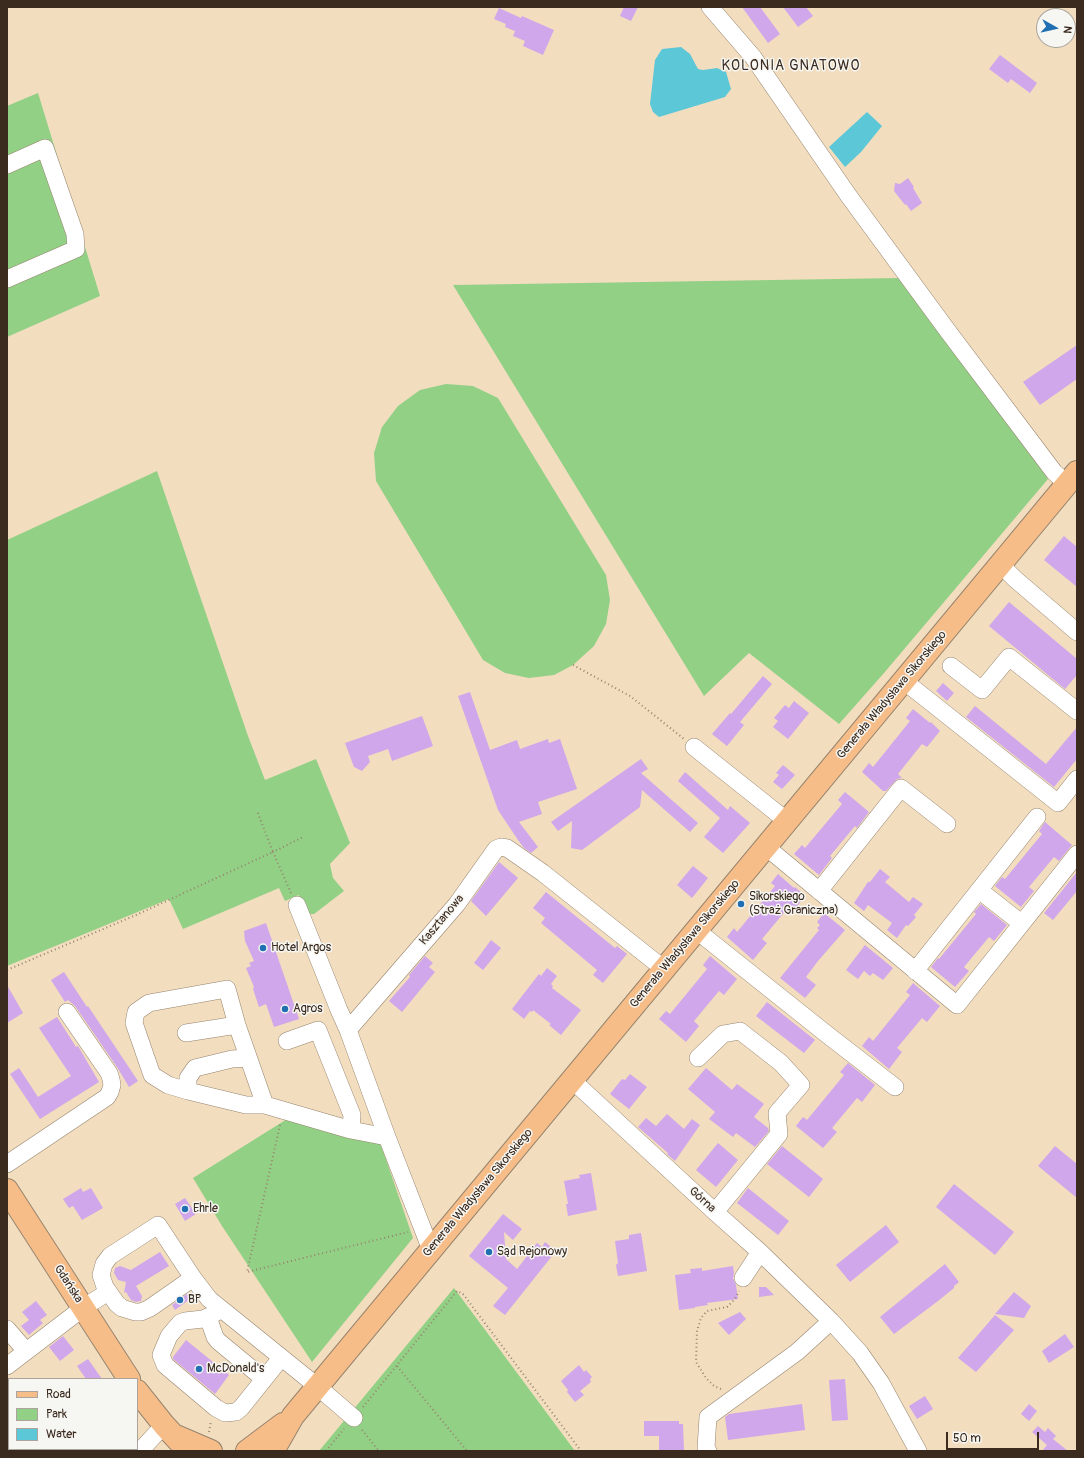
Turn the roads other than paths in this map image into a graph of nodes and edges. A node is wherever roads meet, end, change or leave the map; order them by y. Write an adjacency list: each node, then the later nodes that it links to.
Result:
1 (710, 7): 4 (street)
2 (7, 165): 3 (street)
3 (7, 279)
4 (1072, 478): 5 (main road, Generała Władysława Sikorskiego)
5 (1000, 565): 6 (street); 8 (main road, Generała Władysława Sikorskiego)
6 (1077, 632)
7 (951, 666): 9 (street)
8 (904, 681): 11 (street); 13 (main road, Generała Władysława Sikorskiego)
9 (1077, 711)
10 (694, 747): 13 (street)
11 (1077, 779)
12 (1037, 817): 17 (street)
13 (787, 821): 15 (main road, Generała Władysława Sikorskiego)
14 (947, 824): 18 (street)
15 (765, 846): 18 (street); 21 (main road, Generała Władysława Sikorskiego)
16 (1077, 854): 20 (street)
17 (979, 890): 20 (street); 23 (street)
18 (819, 892): 23 (street)
19 (296, 905): 26 (street)
20 (1021, 923): 23 (street)
21 (696, 930): 22 (main road, Generała Władysława Sikorskiego); 32 (street)
22 (664, 968): 26 (street, Kasztanowa); 31 (main road, Generała Władysława Sikorskiego)
23 (915, 971)
24 (67, 1012): 37 (street)
25 (237, 1025): 27 (street); 29 (street); 33 (street)
26 (348, 1030): 36 (street)
27 (186, 1033)
28 (287, 1041): 35 (street)
29 (248, 1058): 33 (street); 34 (street)
30 (698, 1058): 39 (street)
31 (572, 1080): 39 (street, Górna); 40 (main road, Generała Władysława Sikorskiego)
32 (895, 1087)
33 (188, 1091): 34 (street)
34 (265, 1105): 35 (street)
35 (351, 1130): 36 (street)
36 (387, 1137): 40 (street)
37 (7, 1164)
38 (7, 1190): 45 (main road, Gdańska)
39 (715, 1212): 41 (street, Górna)
40 (430, 1250): 54 (main road, Generała Władysława Sikorskiego)
41 (760, 1252): 43 (street); 47 (street, Górna)
42 (193, 1278): 44 (street); 44 (street); 46 (street)
43 (743, 1278)
44 (108, 1292): 45 (street)
45 (83, 1308): 49 (street); 52 (main road, Gdańska)
46 (215, 1313): 50 (street); 53 (street); 53 (street)
47 (831, 1321): 63 (street); 64 (street, Górna)
48 (7, 1329): 49 (street)
49 (26, 1351): 51 (street)
50 (281, 1358): 53 (street); 54 (street)
51 (7, 1366)
52 (128, 1378)
53 (264, 1379)
54 (318, 1387): 56 (main road, Generała Władysława Sikorskiego); 57 (street)
55 (138, 1392): 58 (main road)
56 (293, 1416): 61 (main road, Generała Władysława Sikorskiego); 62 (main road, Generała Władysława Sikorskiego)
57 (354, 1418)
58 (175, 1437): 59 (street); 60 (main road)
59 (140, 1451)
60 (211, 1451)
61 (248, 1451)
62 (273, 1451)
63 (708, 1451)
64 (918, 1451)

